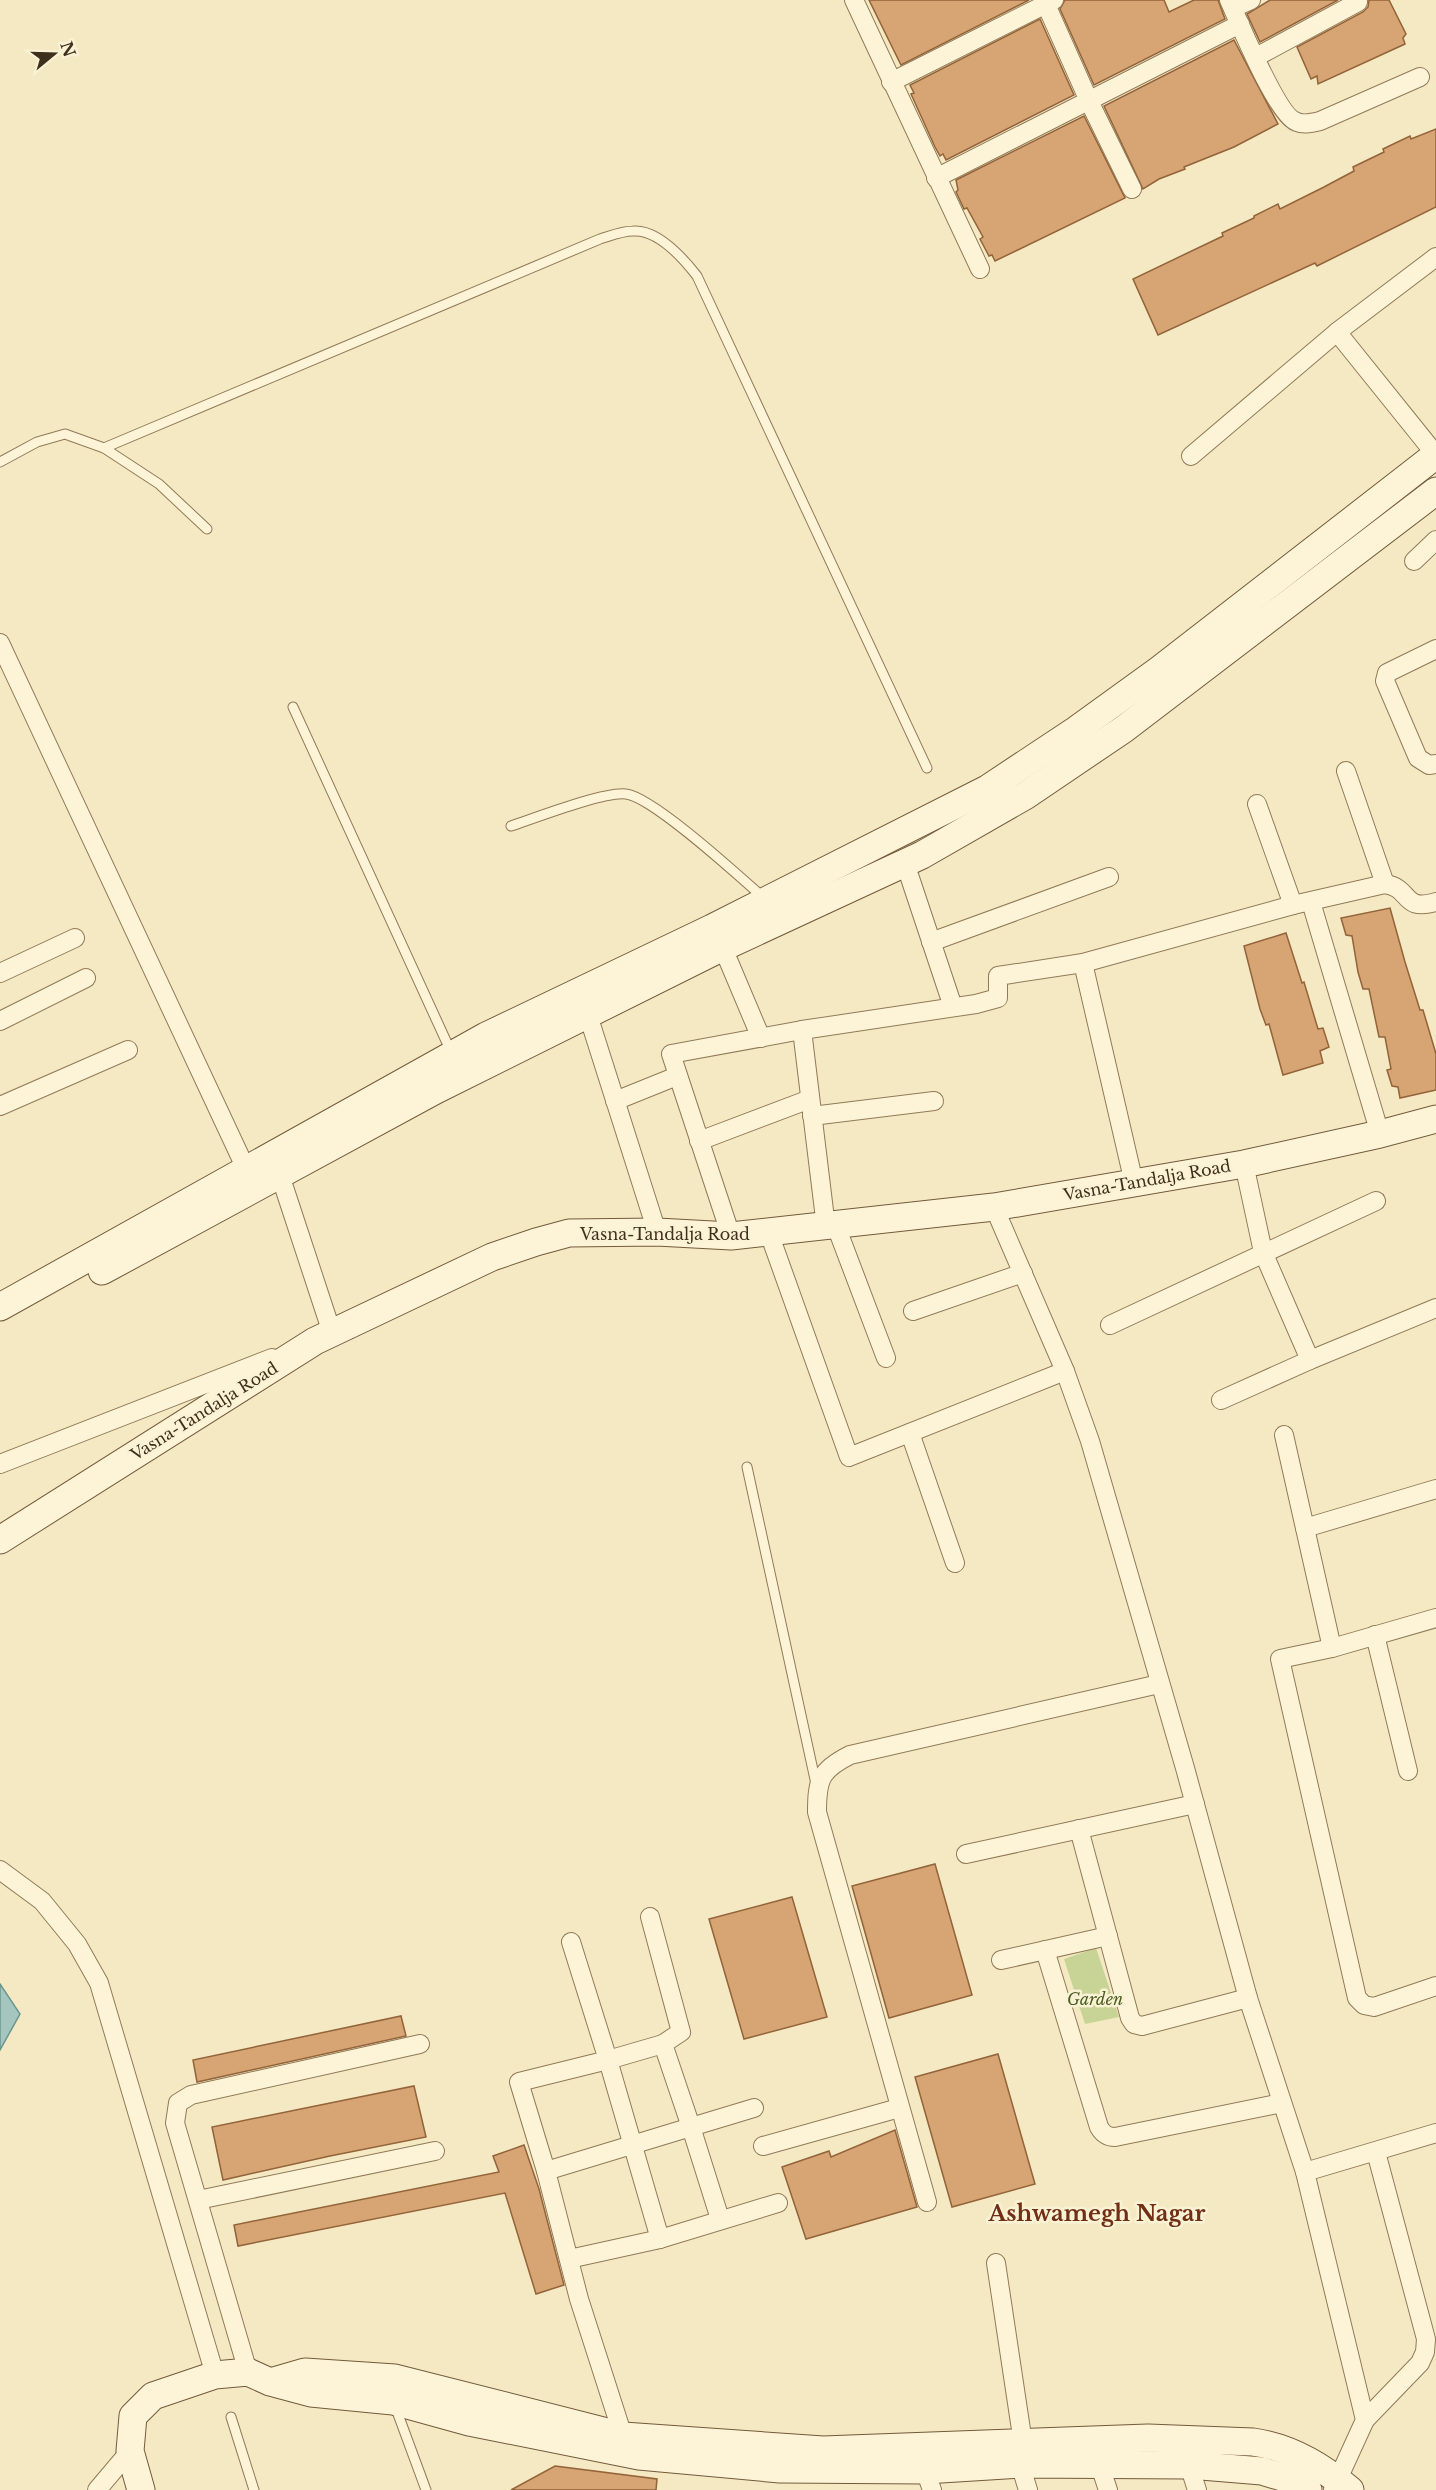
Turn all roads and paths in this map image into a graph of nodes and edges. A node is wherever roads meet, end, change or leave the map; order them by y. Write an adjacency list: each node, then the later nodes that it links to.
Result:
1 (854, 0): 8 (street)
2 (1251, 0): 5 (street)
3 (1048, 1): 8 (street); 9 (street)
4 (1360, 1): 6 (street)
5 (1234, 11): 6 (street); 9 (street)
6 (1256, 57): 7 (street)
7 (1420, 76)
8 (891, 82): 10 (street)
9 (1089, 101): 10 (street); 11 (street)
10 (936, 178): 13 (street)
11 (1132, 189)
12 (1436, 257): 14 (street)
13 (980, 269)
14 (1337, 332): 16 (street); 17 (street)
15 (104, 448): 18 (lane); 20 (lane); 27 (lane)
16 (1436, 455): 34 (street)
17 (1191, 456)
18 (0, 462)
19 (1436, 491): 31 (street)
20 (207, 530)
21 (1436, 540): 22 (street)
22 (1414, 561)
23 (0, 643): 59 (street)
24 (1436, 649): 26 (street)
25 (293, 707): 49 (lane)
26 (1436, 764)
27 (927, 768)
28 (1346, 771): 33 (street)
29 (1257, 804): 36 (street)
30 (511, 826): 34 (lane)
31 (905, 863): 38 (street); 39 (street)
32 (1109, 877): 38 (street)
33 (1385, 885): 35 (street); 36 (street)
34 (767, 900): 49 (street)
35 (1436, 902)
36 (1302, 903): 40 (street); 56 (street)
37 (75, 938): 41 (street)
38 (931, 942): 43 (street)
39 (723, 948): 44 (street); 47 (street)
40 (1083, 963): 43 (street); 61 (street)
41 (0, 973)
42 (86, 978): 45 (street)
43 (953, 1008): 46 (street)
44 (588, 1015): 51 (street); 60 (street)
45 (0, 1022)
46 (802, 1030): 47 (street); 54 (street)
47 (761, 1038): 50 (street)
48 (128, 1050): 53 (street)
49 (452, 1054): 59 (street)
50 (677, 1076): 51 (street); 57 (street)
51 (615, 1101): 65 (street)
52 (934, 1101): 54 (street)
53 (0, 1106)
54 (811, 1107): 57 (street); 64 (street)
55 (1436, 1119): 56 (street, Vasna-Tandalja Road)
56 (1380, 1134): 58 (street, Vasna-Tandalja Road)
57 (699, 1141): 67 (street)
58 (1244, 1164): 61 (street, Vasna-Tandalja Road); 68 (street)
59 (246, 1169): 70 (street)
60 (280, 1175): 74 (street); 75 (street)
61 (1134, 1183): 63 (street, Vasna-Tandalja Road)
62 (1376, 1201): 68 (street)
63 (994, 1207): 64 (street, Vasna-Tandalja Road); 69 (street)
64 (831, 1226): 66 (street, Vasna-Tandalja Road); 76 (street)
65 (657, 1232): 67 (street, Vasna-Tandalja Road); 75 (street, Vasna-Tandalja Road)
66 (769, 1233): 67 (street, Vasna-Tandalja Road); 80 (street)
67 (731, 1236)
68 (1263, 1252): 73 (street); 77 (street)
69 (1023, 1273): 72 (street); 78 (street)
70 (0, 1307)
71 (1436, 1308): 77 (street)
72 (913, 1311)
73 (1110, 1325)
74 (0, 1326)
75 (324, 1337): 82 (street); 86 (street, Vasna-Tandalja Road)
76 (886, 1358)
77 (1310, 1360): 79 (street)
78 (1065, 1371): 80 (street); 91 (street)
79 (1221, 1400)
80 (909, 1433): 87 (street)
81 (1284, 1435): 85 (street)
82 (0, 1464)
83 (747, 1467): 93 (lane)
84 (1436, 1489): 85 (street)
85 (1305, 1528): 90 (street)
86 (0, 1540)
87 (955, 1563)
88 (1436, 1618): 89 (street)
89 (1375, 1635): 90 (street); 92 (street)
90 (1332, 1648): 103 (street)
91 (1159, 1684): 93 (street); 94 (street)
92 (1408, 1771)
93 (817, 1787): 110 (street)
94 (1195, 1804): 95 (street); 104 (street)
95 (1079, 1829): 96 (street); 99 (street)
96 (966, 1854)
97 (0, 1870): 126 (street)
98 (650, 1917): 106 (street)
99 (1108, 1936): 101 (street); 104 (street)
100 (571, 1942): 107 (street)
101 (1045, 1950): 102 (street); 108 (street)
102 (1001, 1960)
103 (1436, 1986)
104 (1248, 1998): 108 (street)
105 (420, 2044): 119 (street)
106 (663, 2044): 107 (street); 111 (street)
107 (608, 2060): 113 (street); 117 (street)
108 (1282, 2103): 118 (street)
109 (754, 2108): 111 (street)
110 (899, 2108): 114 (street); 120 (street)
111 (692, 2127): 113 (street); 122 (street)
112 (1435, 2136): 116 (street)
113 (632, 2146): 117 (street); 123 (street)
114 (763, 2146)
115 (435, 2151): 119 (street)
116 (1376, 2152): 118 (street); 130 (street)
117 (546, 2171): 124 (street)
118 (1305, 2172): 130 (street)
119 (198, 2200): 127 (street)
120 (927, 2202)
121 (778, 2203): 122 (street)
122 (720, 2219): 123 (street)
123 (660, 2239): 124 (street)
124 (569, 2259): 131 (street)
125 (996, 2263): 133 (street)
126 (214, 2375): 127 (street); 132 (street)
127 (259, 2377): 128 (street); 131 (street)
128 (393, 2401): 134 (street); 142 (lane)
129 (231, 2417): 141 (lane)
130 (1365, 2420): 138 (street)
131 (623, 2436): 134 (street)
132 (130, 2451): 139 (street); 140 (street)
133 (1021, 2454): 134 (street); 136 (street); 137 (street); 138 (street); 143 (street)
134 (779, 2469): 137 (street)
135 (1193, 2477): 136 (street); 144 (street)
136 (1104, 2478)
137 (929, 2480)
138 (1340, 2486)
139 (97, 2490)
140 (141, 2490)
141 (254, 2490)
142 (426, 2490)
143 (1028, 2490)
144 (1308, 2490)

